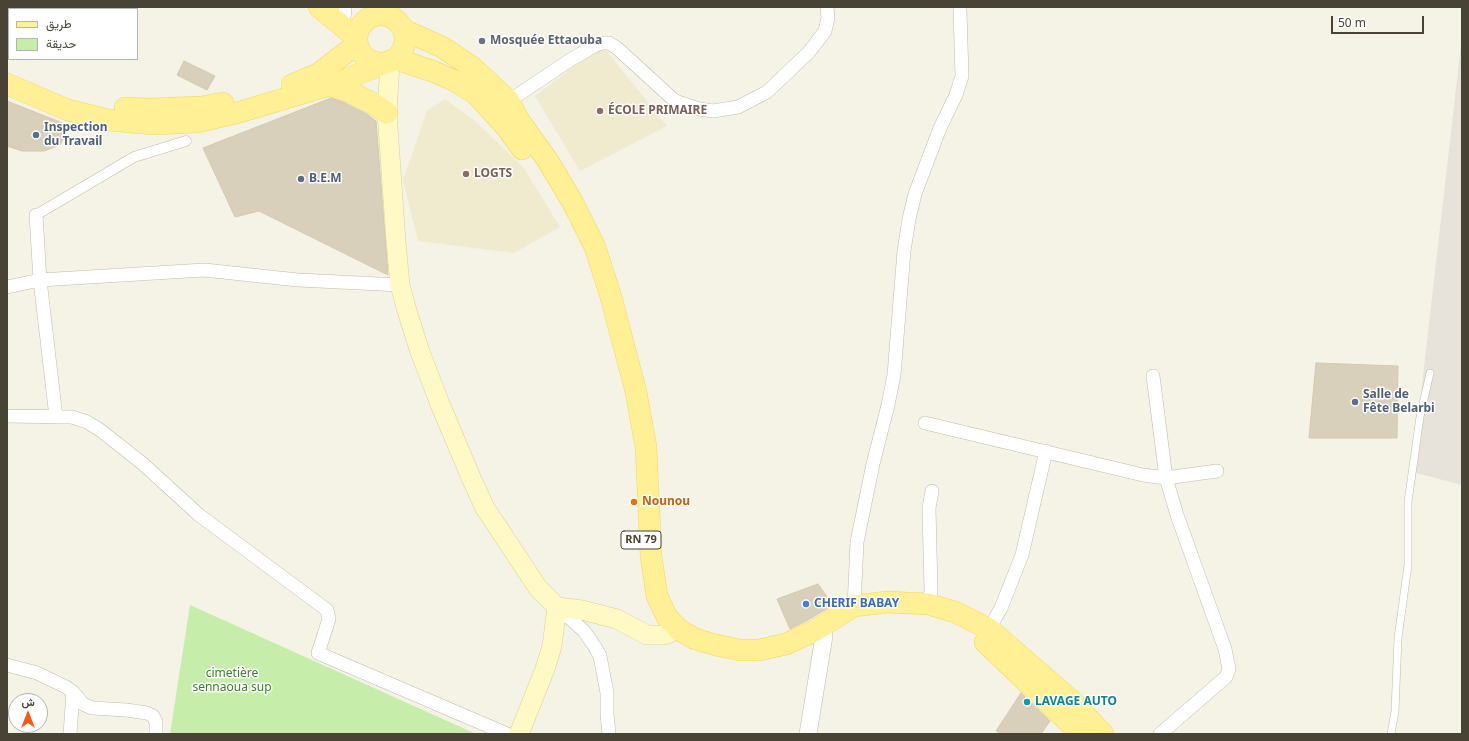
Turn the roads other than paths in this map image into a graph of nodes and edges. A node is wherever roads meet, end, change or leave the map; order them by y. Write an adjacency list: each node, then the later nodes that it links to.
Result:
1 (319, 7): 5 (main road)
2 (827, 7): 11 (street)
3 (960, 10): 29 (street)
4 (367, 12): 5 (main road); 6 (main road)
5 (351, 29): 7 (main road); 8 (main road)
6 (404, 30): 7 (main road); 11 (main road)
7 (390, 62): 10 (main road); 12 (main road); 13 (main road, RN 79)
8 (7, 70)
9 (7, 84): 10 (main road)
10 (329, 85): 12 (main road)
11 (509, 101): 13 (street); 29 (main road)
12 (387, 113): 17 (main road)
13 (496, 116): 32 (main road, RN 79)
14 (186, 142): 15 (street)
15 (36, 215): 16 (street)
16 (40, 280): 17 (street); 18 (street); 21 (street)
17 (400, 285): 30 (main road)
18 (7, 287)
19 (1430, 373): 45 (lane)
20 (1153, 376): 26 (street)
21 (56, 416): 22 (street); 38 (street)
22 (8, 420)
23 (925, 422): 24 (street)
24 (1046, 451): 26 (street); 31 (street)
25 (1218, 471): 26 (street)
26 (1166, 478): 44 (street)
27 (932, 491): 28 (street)
28 (928, 604): 29 (main road); 31 (main road)
29 (854, 606)
30 (557, 607): 32 (main road); 39 (main road); 40 (street)
31 (989, 629): 43 (main road)
32 (670, 633): 33 (main road, RN 79)
33 (824, 636): 41 (street); 42 (main road, RN 79)
34 (7, 665): 35 (street)
35 (73, 692): 36 (street); 37 (street)
36 (70, 734)
37 (156, 734)
38 (507, 734)
39 (519, 734)
40 (609, 734)
41 (808, 734)
42 (1081, 734)
43 (1103, 734)
44 (1160, 734)
45 (1391, 734)

